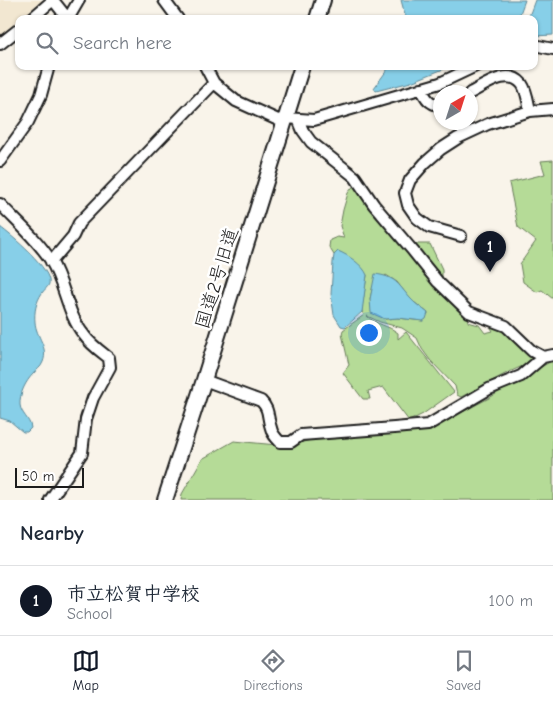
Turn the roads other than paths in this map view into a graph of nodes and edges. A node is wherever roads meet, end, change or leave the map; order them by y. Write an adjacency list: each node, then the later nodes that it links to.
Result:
1 (53, 0): 5 (street); 6 (street)
2 (79, 0): 7 (street)
3 (164, 0): 8 (street)
4 (322, 0): 9 (street)
5 (36, 15)
6 (65, 15)
7 (70, 15)
8 (175, 15)
9 (318, 15)
10 (15, 32): 11 (street)
11 (0, 44)
12 (538, 46): 13 (street)
13 (553, 49)
14 (48, 70): 25 (street)
15 (208, 70): 18 (street)
16 (301, 70): 24 (street, 国道2号旧道)
17 (468, 70): 19 (street)
18 (214, 83): 24 (street); 28 (street)
19 (421, 88): 21 (street); 24 (street)
20 (478, 89): 23 (street)
21 (433, 103)
22 (553, 109): 23 (street)
23 (530, 111): 27 (street)
24 (292, 119): 29 (street); 30 (street, 国道2号旧道)
25 (0, 162)
26 (0, 204): 28 (street)
27 (461, 236)
28 (51, 262): 31 (street)
29 (548, 356): 30 (street)
30 (204, 380): 32 (street, 国道2号旧道)
31 (50, 500)
32 (165, 500)

